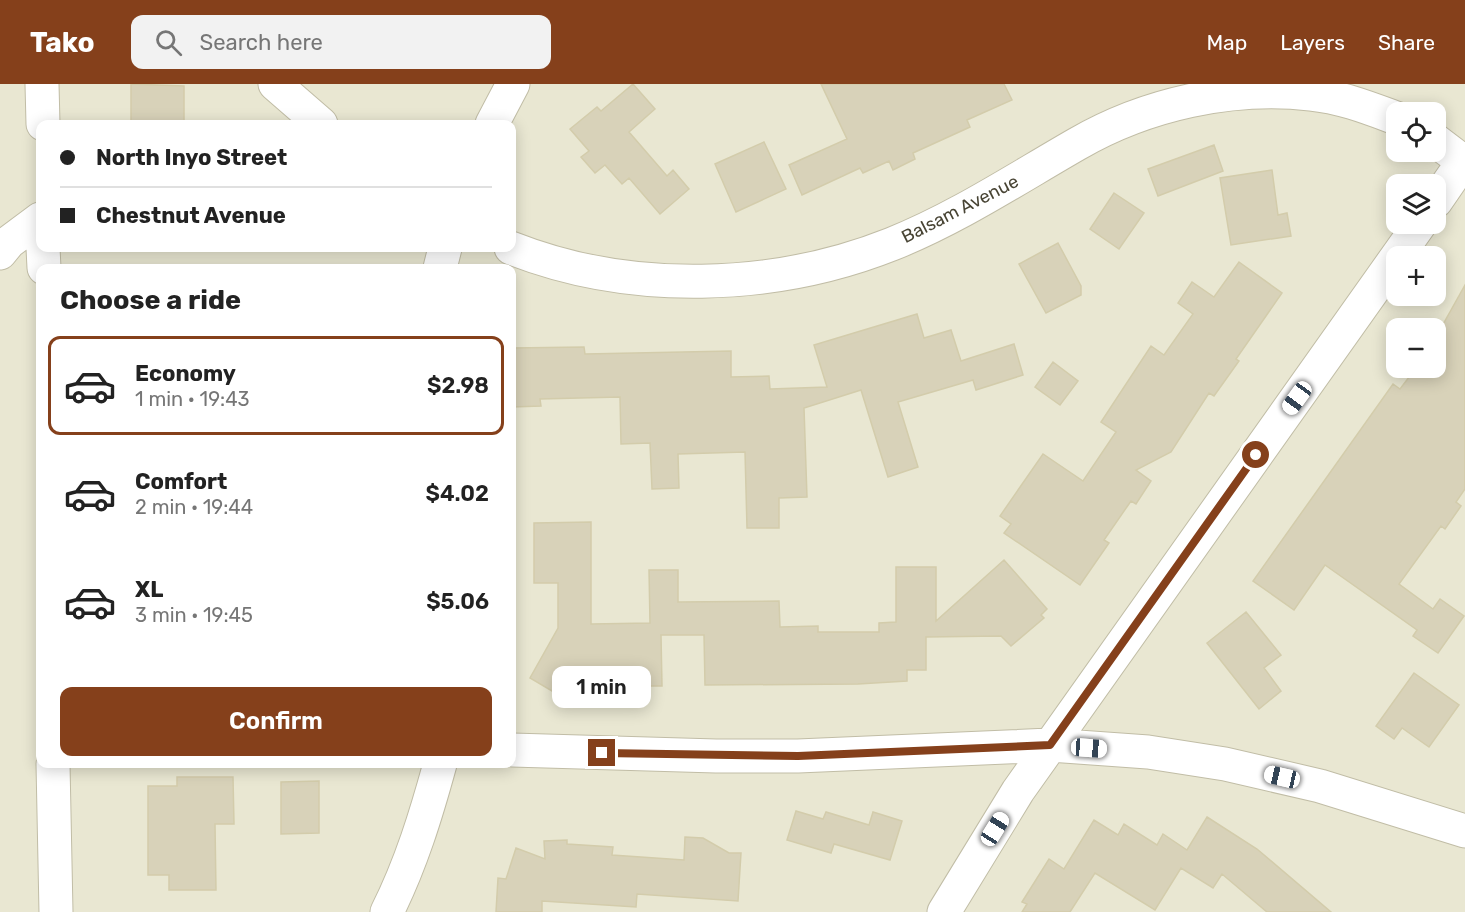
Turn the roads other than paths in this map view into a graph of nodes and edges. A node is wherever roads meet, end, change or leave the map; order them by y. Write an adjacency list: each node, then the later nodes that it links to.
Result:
1 (42, 84): 5 (street)
2 (275, 84): 6 (street)
3 (513, 84): 7 (street)
4 (1386, 114): 13 (street, Balsam Avenue)
5 (42, 120)
6 (316, 120)
7 (494, 120)
8 (1446, 148): 9 (street)
9 (1465, 161): 10 (street)
10 (1446, 187)
11 (36, 222): 14 (street)
12 (1413, 234): 15 (street)
13 (516, 249)
14 (0, 253)
15 (1050, 745): 16 (street); 19 (street); 22 (street)
16 (516, 750)
17 (53, 768): 20 (street)
18 (439, 768): 21 (street)
19 (1465, 831)
20 (56, 912)
21 (387, 912)
22 (944, 912)

